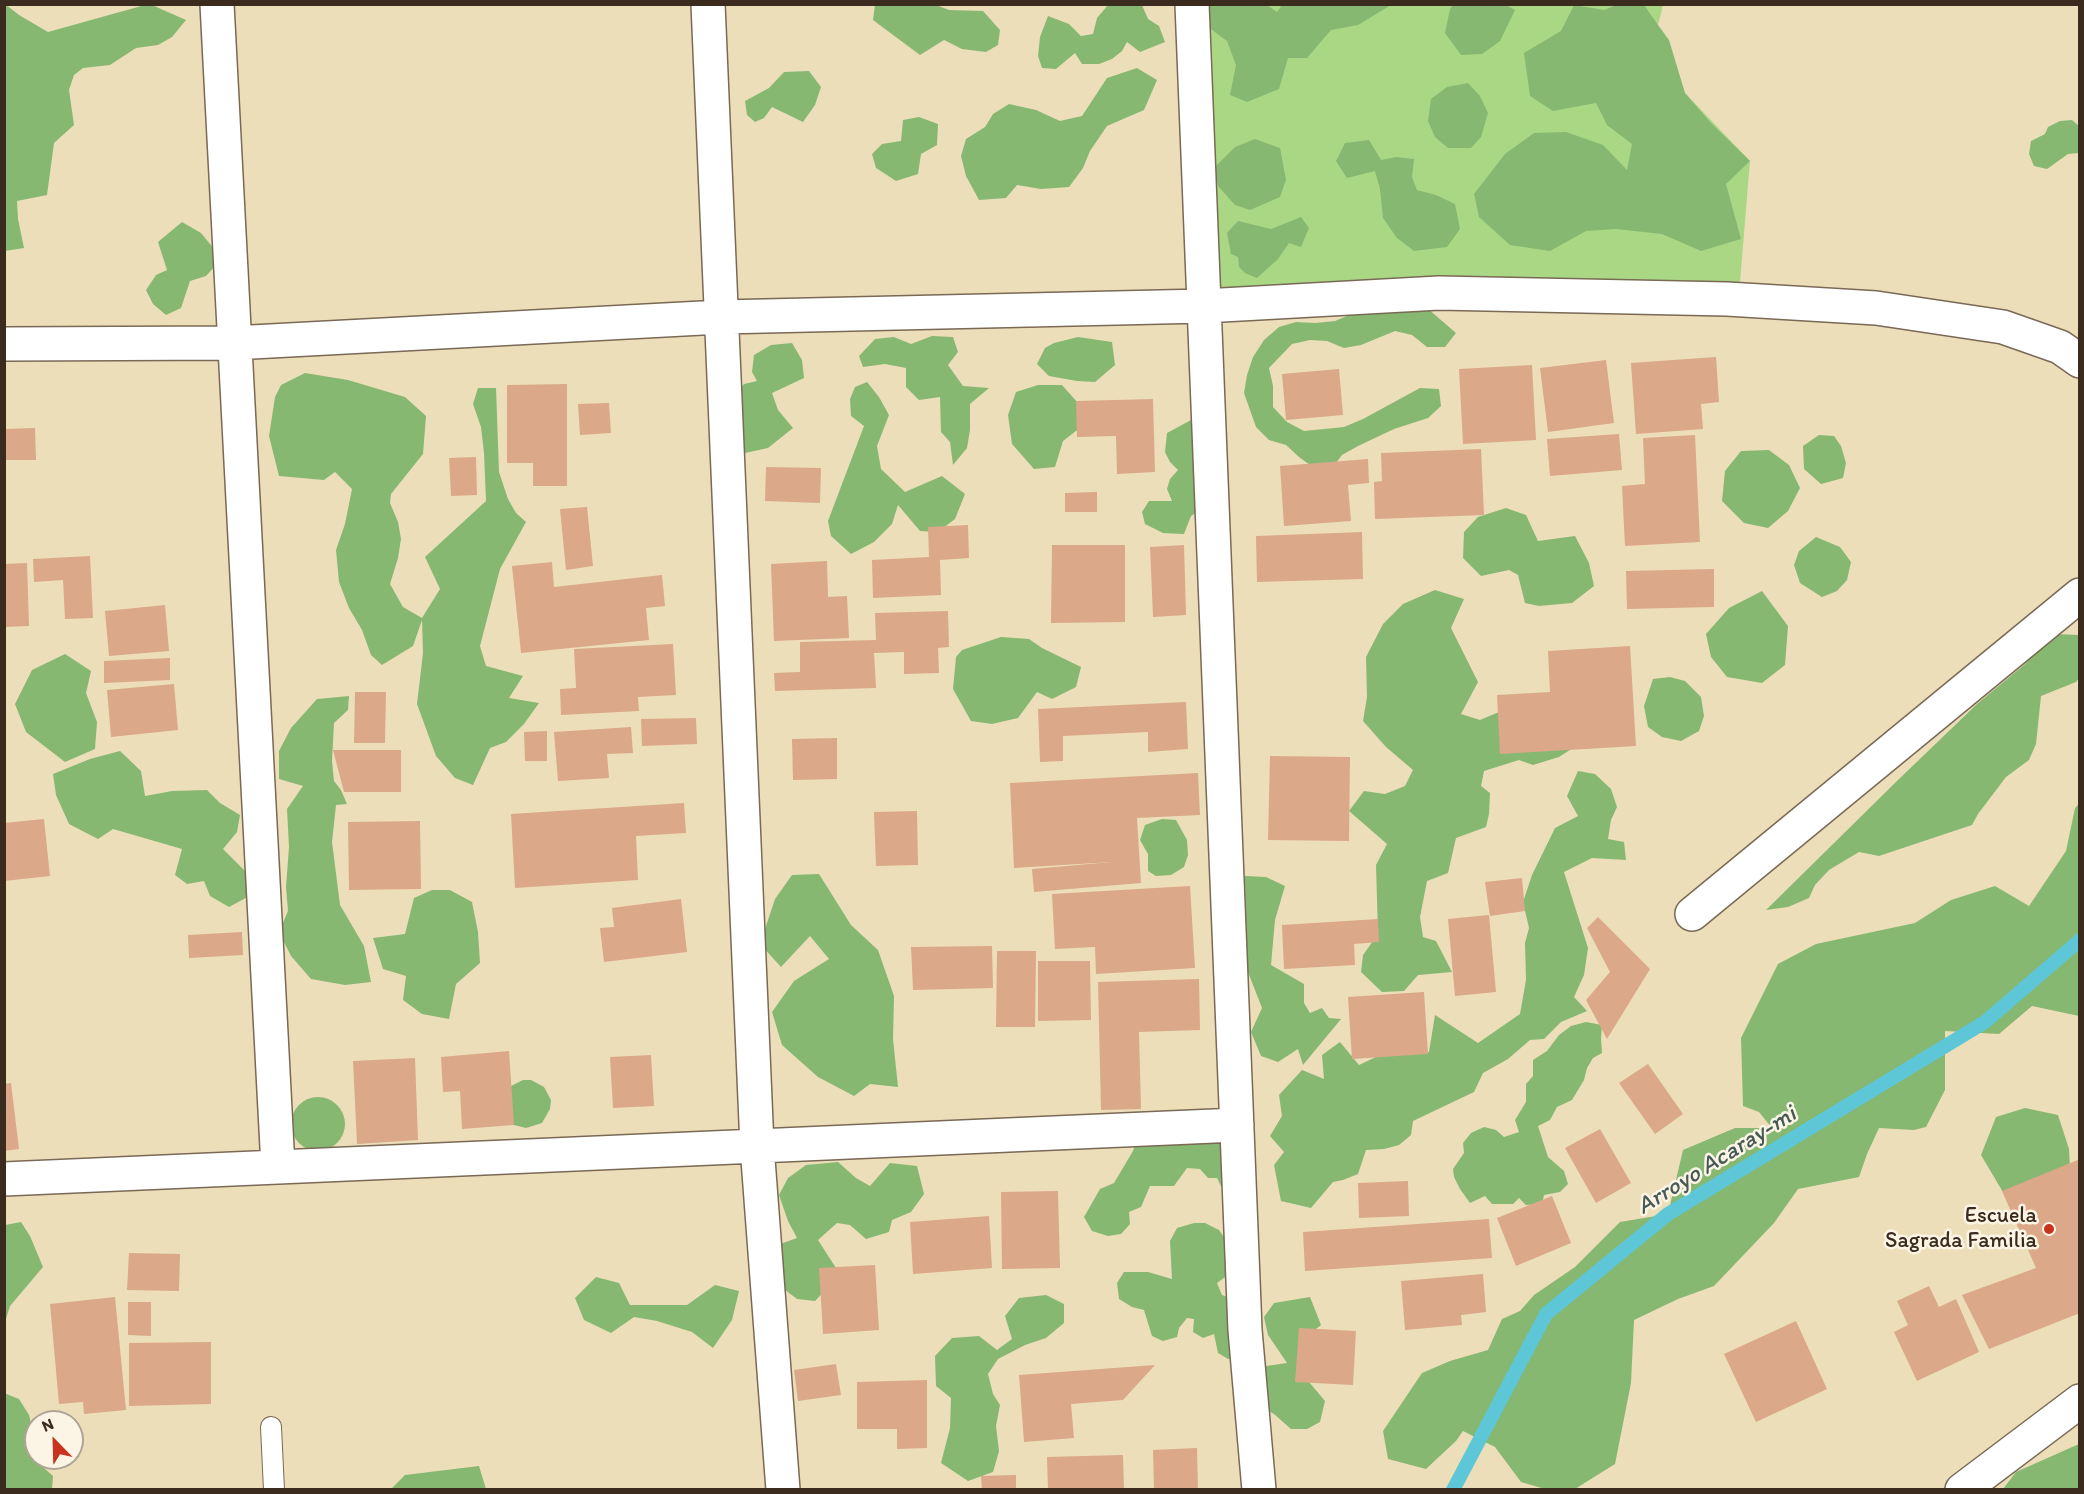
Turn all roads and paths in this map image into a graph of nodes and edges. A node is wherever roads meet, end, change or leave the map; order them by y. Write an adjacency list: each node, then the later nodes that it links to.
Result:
1 (217, 4): 6 (street)
2 (708, 4): 5 (street)
3 (1192, 4): 4 (street)
4 (1204, 306): 5 (street); 8 (street); 11 (street)
5 (721, 317): 6 (street); 12 (street)
6 (233, 343): 7 (street); 13 (street)
7 (4, 344)
8 (2079, 361)
9 (2079, 596): 10 (street)
10 (1692, 914)
11 (1237, 1125): 12 (street); 19 (street)
12 (757, 1146): 13 (street); 18 (street)
13 (278, 1167): 14 (street)
14 (4, 1179)
15 (2079, 1401): 20 (street)
16 (271, 1427): 17 (lane)
17 (274, 1490)
18 (783, 1490)
19 (1259, 1490)
20 (1962, 1490)

